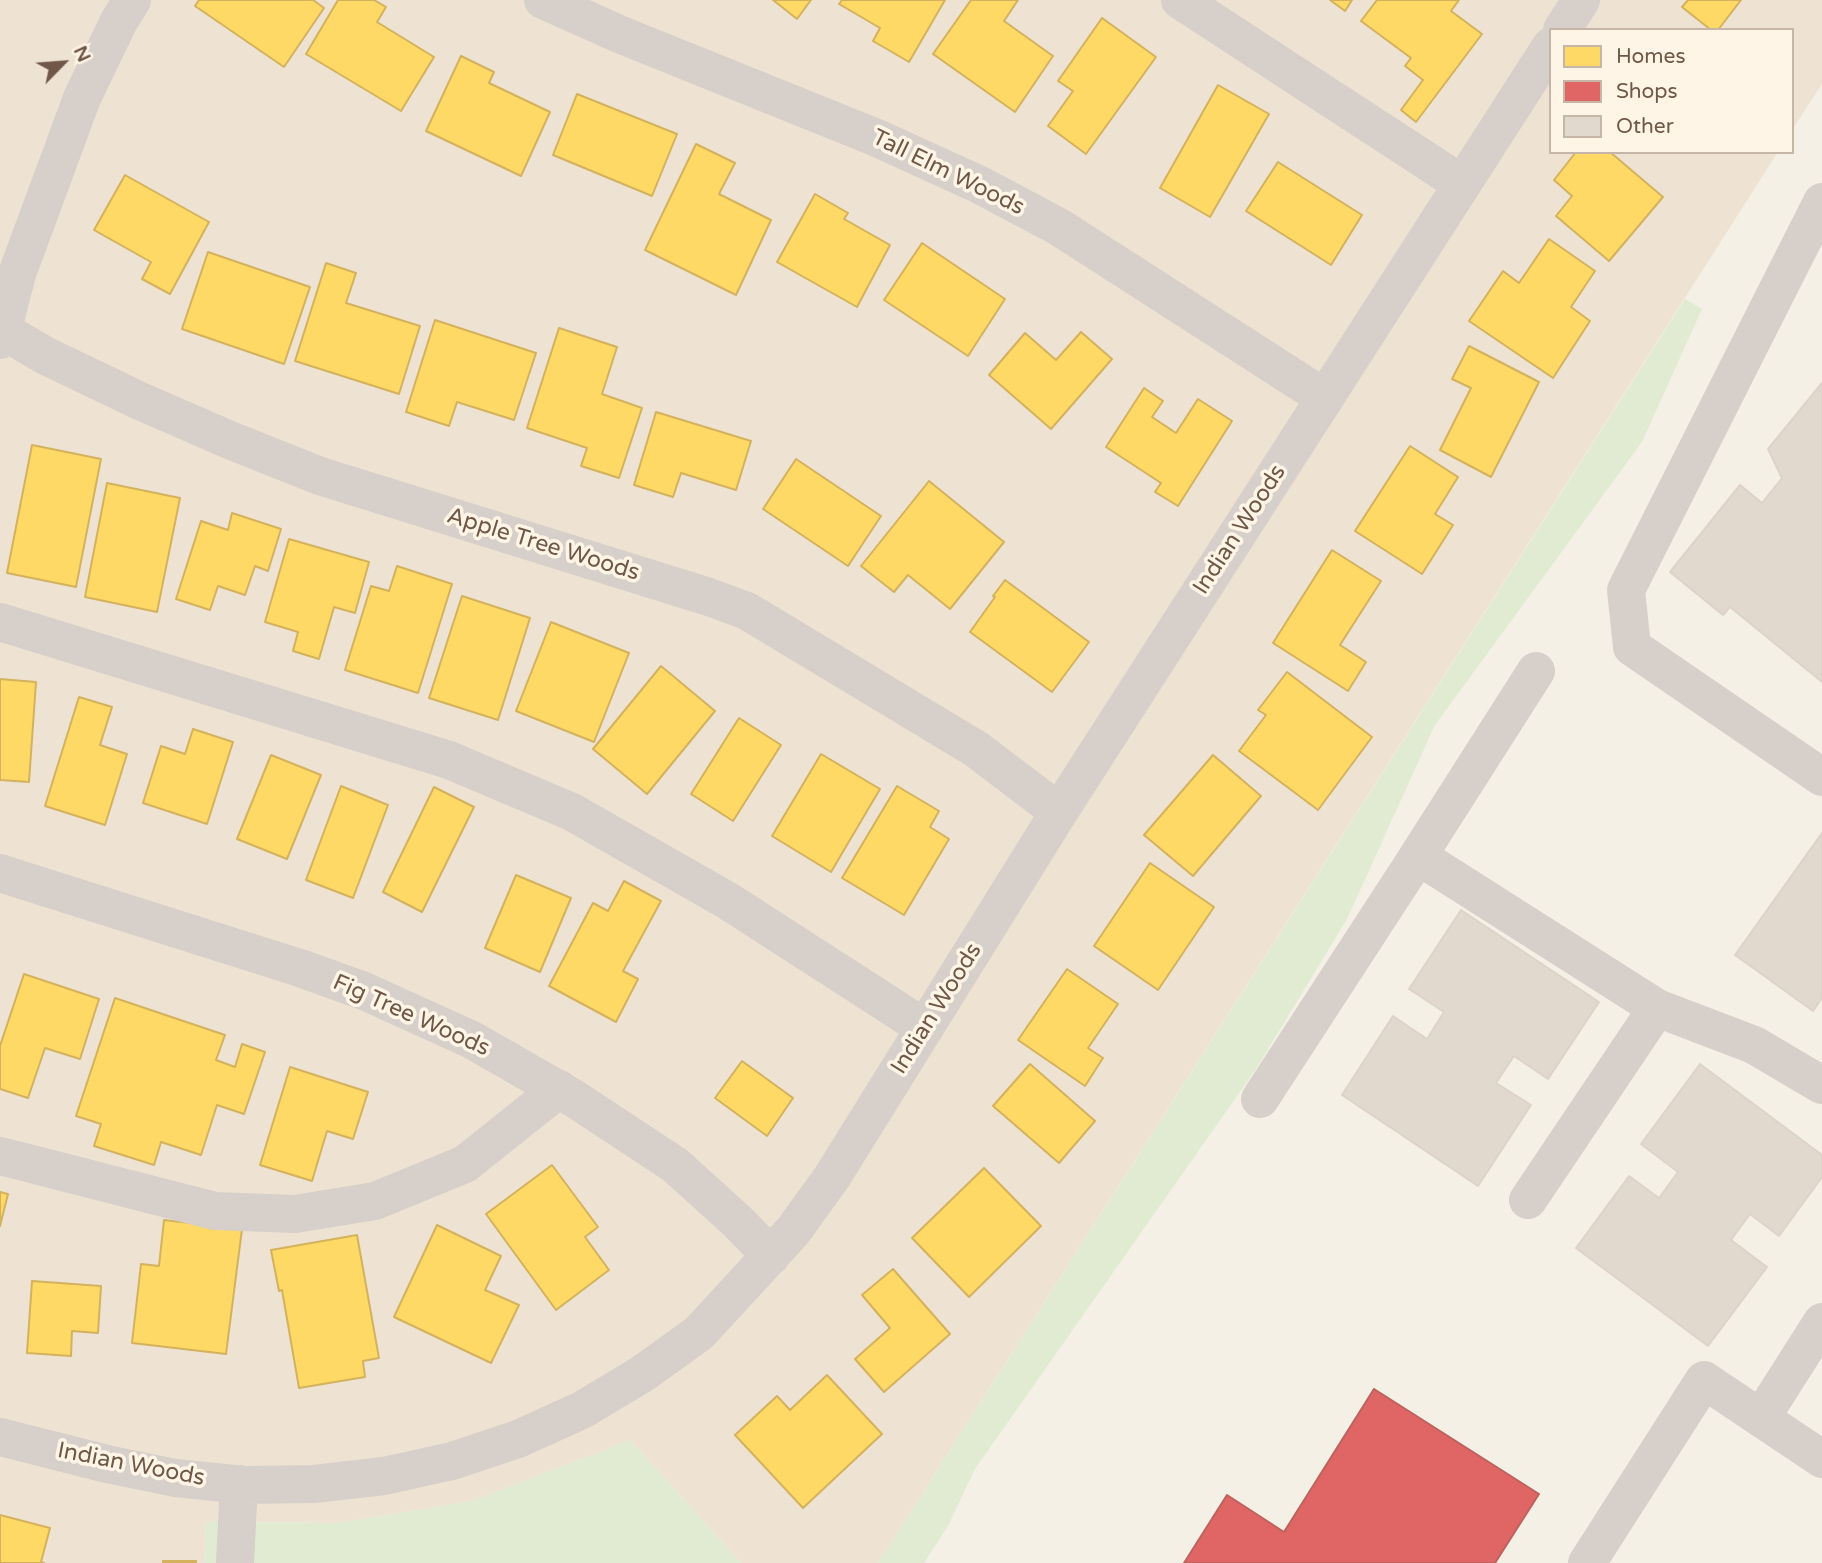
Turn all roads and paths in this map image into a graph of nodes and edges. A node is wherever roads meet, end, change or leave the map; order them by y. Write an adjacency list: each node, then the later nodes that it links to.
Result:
1 (132, 0): 9 (street)
2 (543, 0): 10 (street, Tall Elm Woods)
3 (1180, 0): 7 (street)
4 (1581, 0): 5 (street)
5 (1563, 28)
6 (1549, 50): 7 (street, Indian Woods)
7 (1462, 184): 10 (street, Indian Woods)
8 (1822, 202): 13 (street)
9 (1, 333): 14 (street, Apple Tree Woods)
10 (1325, 398): 14 (street, Indian Woods)
11 (0, 622): 18 (street)
12 (1536, 671): 15 (street)
13 (1822, 777)
14 (1059, 812): 18 (street, Indian Woods)
15 (1418, 856): 17 (street); 21 (street)
16 (0, 873): 20 (street, Fig Tree Woods)
17 (1657, 1008): 19 (street); 23 (street)
18 (925, 1028): 24 (street, Indian Woods)
19 (1822, 1085)
20 (559, 1089): 22 (street); 24 (street, Fig Tree Woods)
21 (1261, 1099)
22 (0, 1156)
23 (1528, 1200)
24 (771, 1256): 29 (street, Indian Woods)
25 (1822, 1322): 26 (street)
26 (1761, 1418): 28 (street); 31 (street)
27 (0, 1437): 29 (street, Indian Woods)
28 (1822, 1459)
29 (239, 1484): 30 (street)
30 (235, 1563)
31 (1587, 1563)

